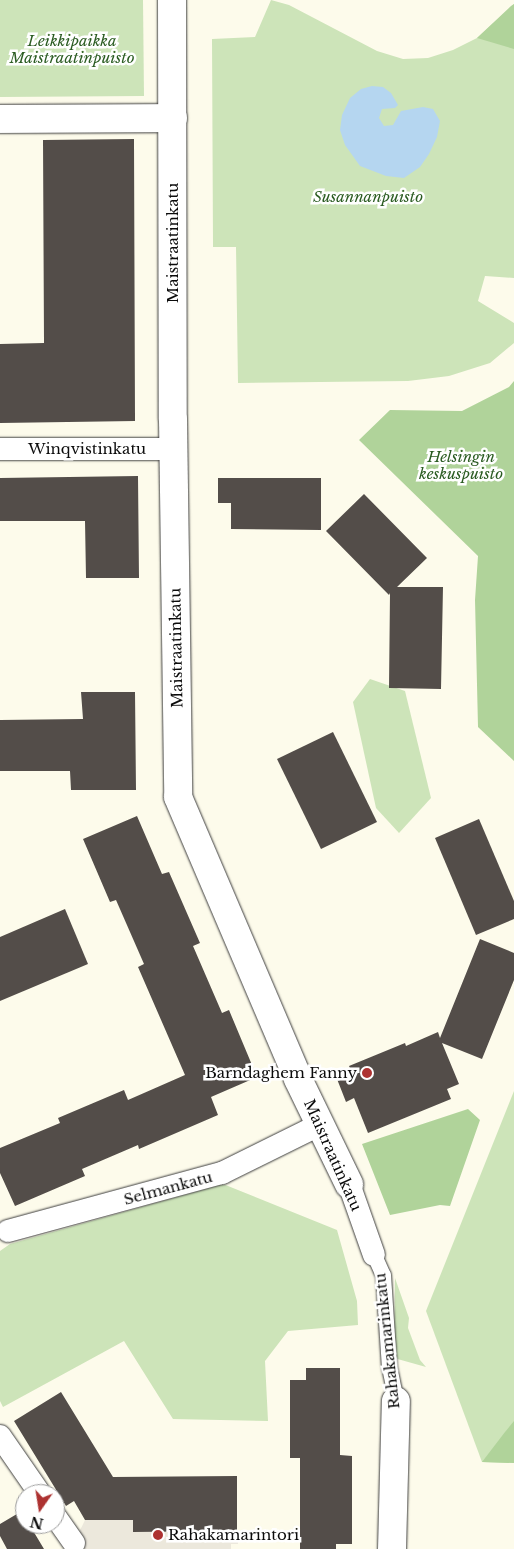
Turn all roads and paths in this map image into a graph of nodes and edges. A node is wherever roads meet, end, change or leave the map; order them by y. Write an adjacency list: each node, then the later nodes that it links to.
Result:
1 (172, 0): 2 (street, Maistraatinkatu)
2 (173, 118): 3 (street); 5 (street, Maistraatinkatu)
3 (0, 119)
4 (0, 449): 5 (street, Winqvistinkatu)
5 (174, 449): 6 (street, Maistraatinkatu)
6 (320, 1124): 7 (street, Maistraatinkatu); 8 (street, Selmankatu)
7 (348, 1184): 9 (street, Maistraatinkatu)
8 (8, 1231)
9 (374, 1255): 10 (lane, Rahakamarinkatu)
10 (396, 1400): 15 (street, Rahakamarinkatu)
11 (0, 1436): 12 (street)
12 (33, 1484)
13 (65, 1531): 14 (street)
14 (74, 1544)
15 (392, 1549)

